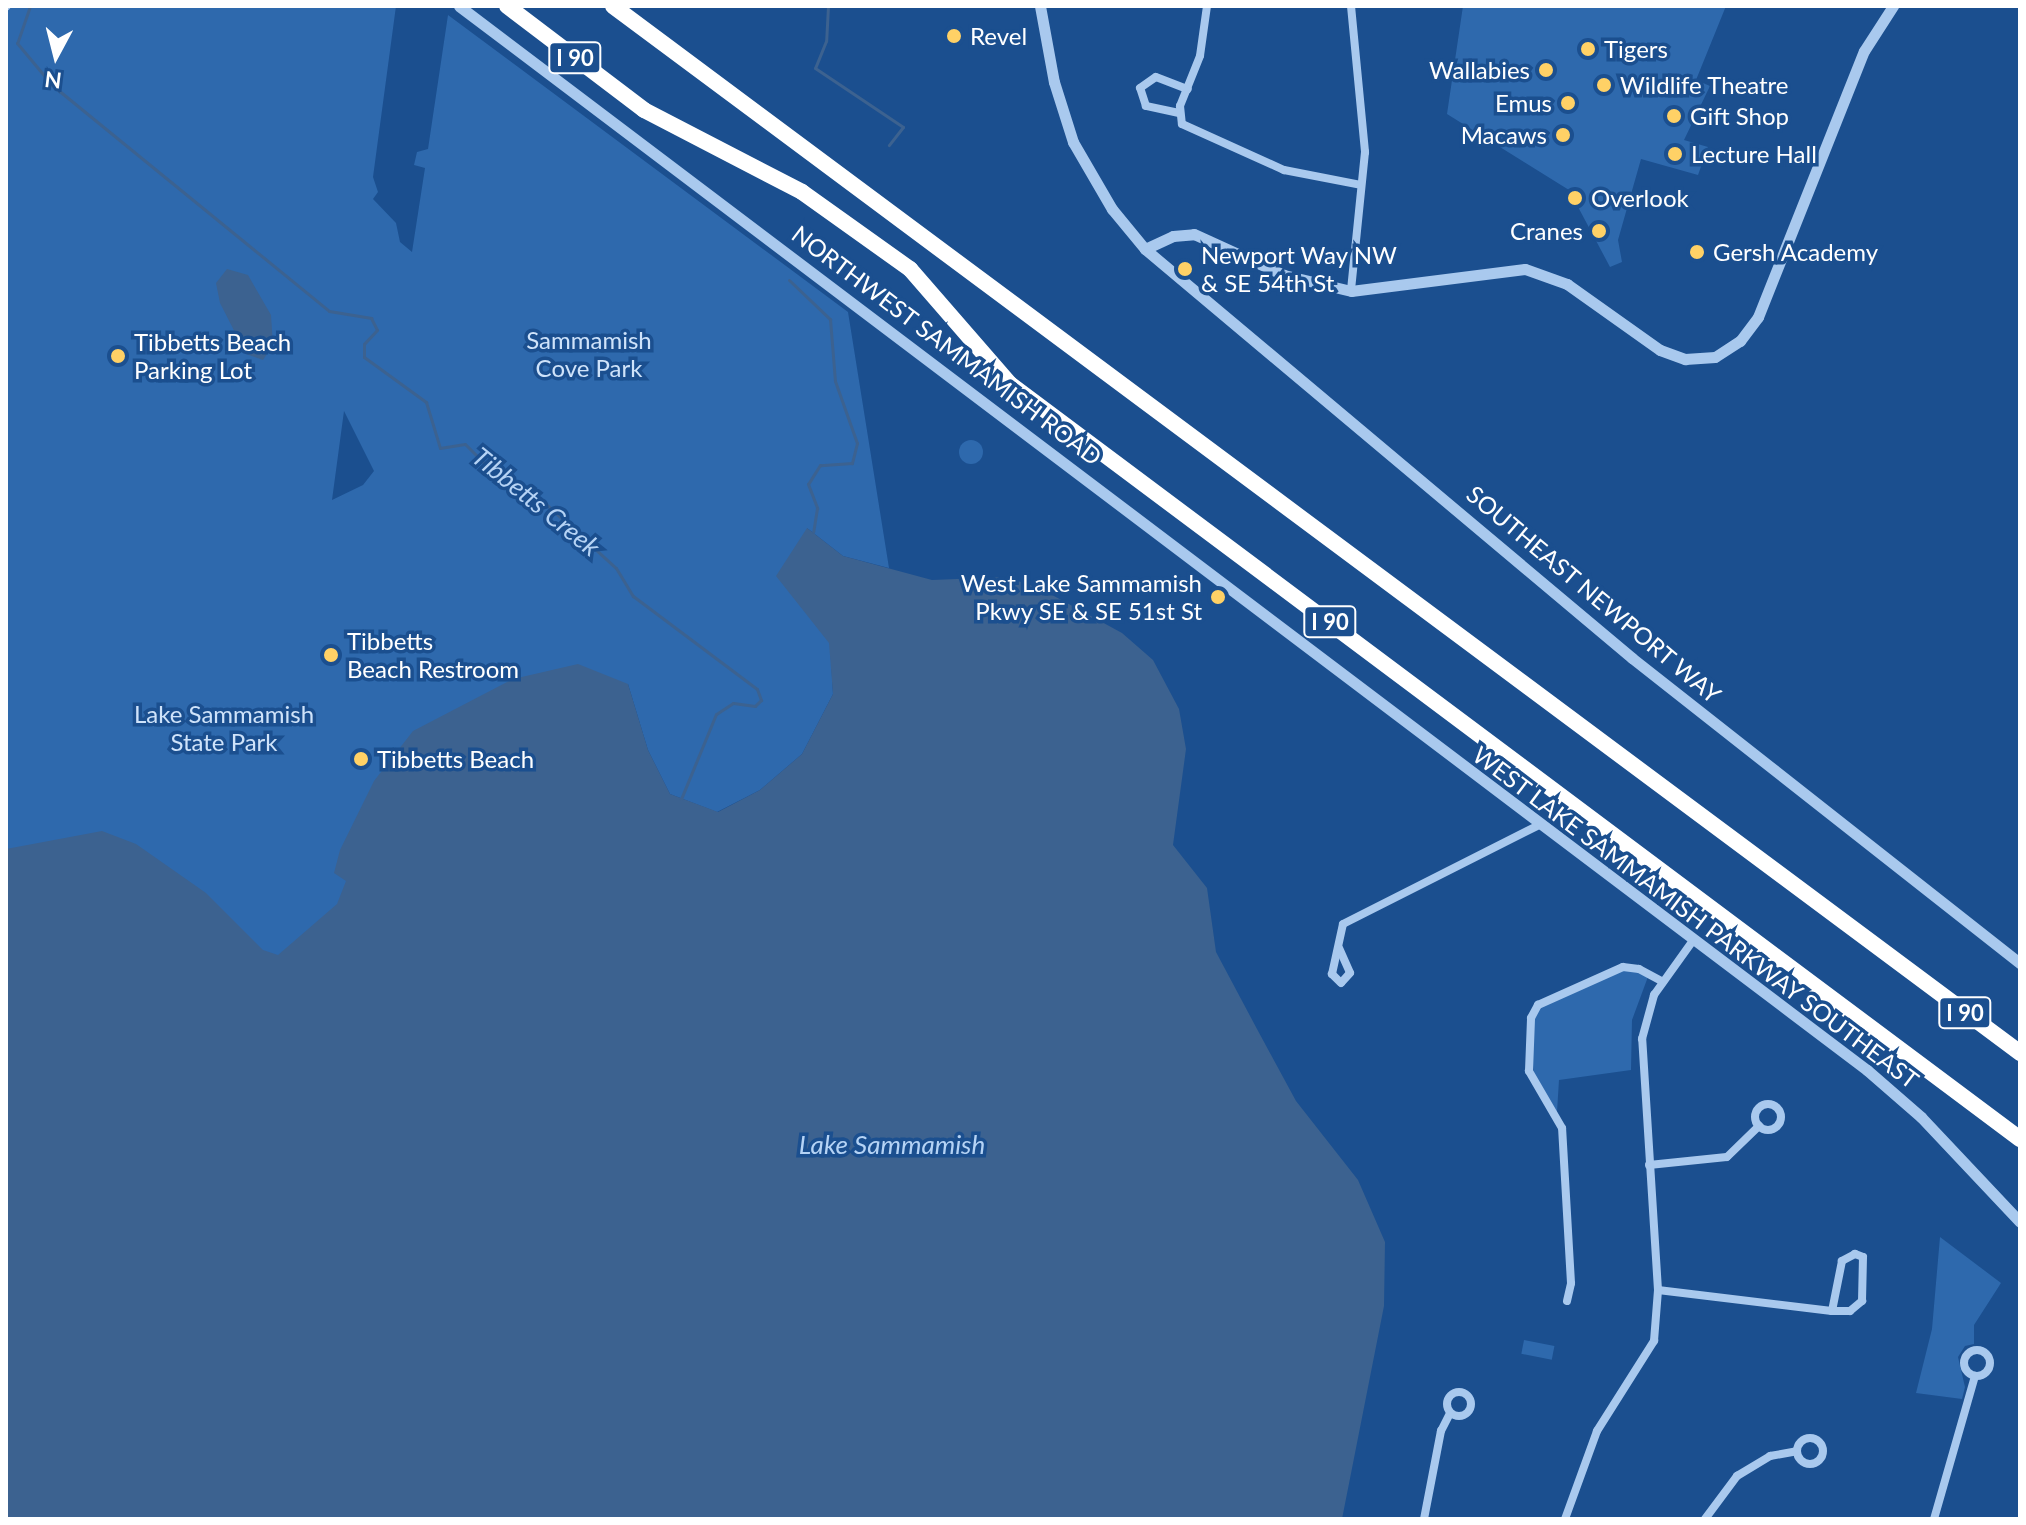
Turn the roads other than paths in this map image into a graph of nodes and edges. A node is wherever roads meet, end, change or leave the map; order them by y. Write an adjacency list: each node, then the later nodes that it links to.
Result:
1 (459, 6): 13 (street, NORTHWEST SAMMAMISH ROAD)
2 (507, 6): 21 (highway, I 90)
3 (613, 6): 19 (highway, I 90)
4 (1040, 6): 11 (street, SOUTHEAST NEWPORT WAY)
5 (1207, 6): 8 (street)
6 (1351, 6): 10 (street)
7 (1893, 6): 12 (street)
8 (1188, 89): 9 (street); 9 (street)
9 (1179, 113): 10 (street)
10 (1361, 185): 12 (street)
11 (1145, 249): 12 (street); 17 (street, SOUTHEAST NEWPORT WAY)
12 (1351, 291)
13 (1405, 724): 14 (street, WEST LAKE SAMMAMISH PARKWAY SOUTHEAST)
14 (1539, 825): 15 (street, WEST LAKE SAMMAMISH PARKWAY SOUTHEAST); 16 (street)
15 (1692, 942): 18 (street); 23 (street, WEST LAKE SAMMAMISH PARKWAY SOUTHEAST)
16 (1339, 948)
17 (2020, 963)
18 (1663, 982): 22 (street); 25 (street)
19 (2020, 1053)
20 (1759, 1126): 22 (street)
21 (2020, 1139)
22 (1649, 1165): 24 (street)
23 (2020, 1222)
24 (1658, 1290): 26 (street); 31 (street)
25 (1567, 1301)
26 (1832, 1311): 26 (street)
27 (1975, 1376): 33 (street)
28 (1450, 1413): 30 (street)
29 (1797, 1451): 32 (street)
30 (1424, 1519)
31 (1565, 1519)
32 (1705, 1519)
33 (1934, 1519)

